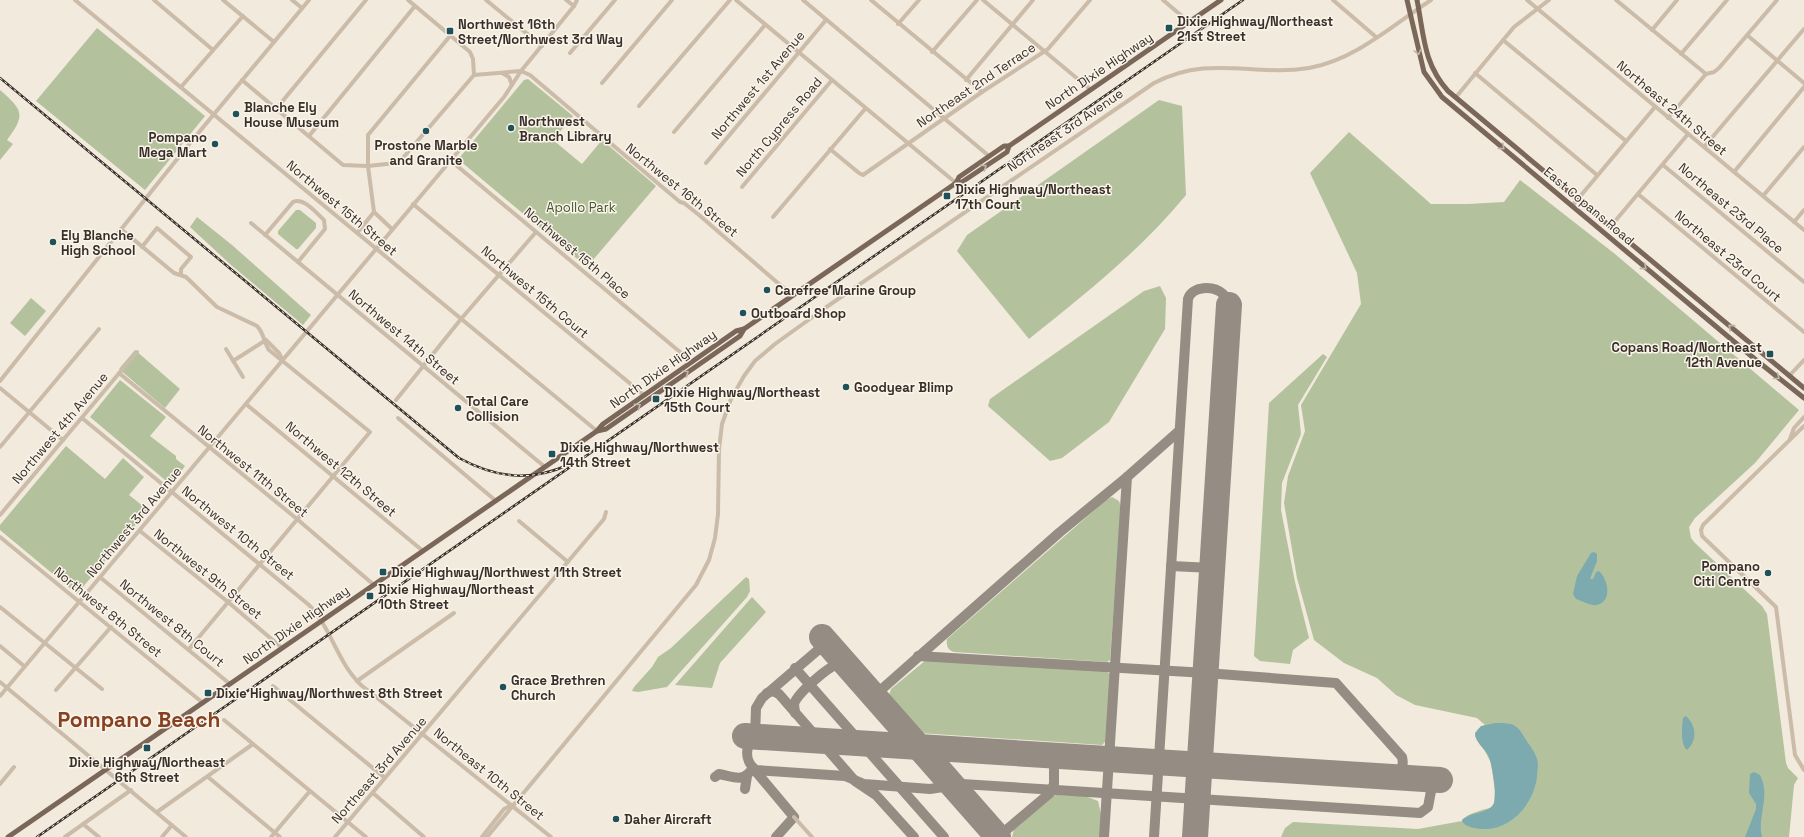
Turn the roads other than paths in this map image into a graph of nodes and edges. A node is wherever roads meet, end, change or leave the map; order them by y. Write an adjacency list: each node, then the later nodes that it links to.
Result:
1 (154, 0): 54 (street)
2 (223, 0): 40 (street)
3 (292, 0): 36 (street)
4 (309, 0): 36 (street)
5 (366, 0): 79 (street)
6 (408, 0): 34 (street)
7 (486, 0): 53 (street)
8 (566, 0): 35 (street)
9 (577, 0): 35 (street, Northwest 3rd Avenue)
10 (615, 0): 57 (street)
11 (672, 0): 69 (street)
12 (730, 0): 77 (street)
13 (736, 0): 45 (street)
14 (804, 0): 41 (street)
15 (871, 0): 43 (street)
16 (919, 0): 43 (street)
17 (977, 0): 56 (street)
18 (983, 0): 44 (street)
19 (1033, 0): 44 (street)
20 (1090, 0): 55 (street, Northeast 2nd Terrace)
21 (1163, 0): 42 (street)
22 (1221, 0): 42 (main road, North Dixie Highway)
23 (1333, 0): 50 (street)
24 (1407, 0): 39 (main road, East Copans Road)
25 (1417, 0): 37 (main road, East Copans Road)
26 (1431, 0): 37 (street, Northeast 3rd Avenue)
27 (1527, 0): 38 (street, Northeast 24th Street)
28 (1548, 0): 38 (street)
29 (1616, 0): 47 (street)
30 (1678, 0): 47 (street)
31 (1727, 0): 59 (street)
32 (1777, 0): 48 (street)
33 (78, 1): 72 (street, Northwest 15th Street)
34 (416, 6): 49 (street); 86 (street)
35 (574, 6): 53 (street, Northwest 3rd Avenue)
36 (302, 8): 52 (street)
37 (1418, 8): 39 (street, Northeast 3rd Avenue); 76 (main road, East Copans Road)
38 (1537, 8): 51 (street); 78 (street, Northeast 24th Street)
39 (1410, 14): 50 (street, Northeast 3rd Avenue); 106 (main road, East Copans Road, one-way to 106)
40 (243, 16): 52 (street); 54 (street)
41 (826, 20): 58 (street, Northwest 1st Avenue); 83 (street)
42 (1189, 22): 74 (main road, North Dixie Highway)
43 (898, 24): 56 (street)
44 (1012, 24): 55 (street); 68 (street)
45 (765, 25): 58 (street); 84 (street)
46 (1804, 29): 60 (street)
47 (1652, 30): 59 (street)
48 (1747, 35): 60 (street); 64 (street)
49 (450, 36): 65 (street); 97 (street)
50 (1376, 37): 207 (street, Northeast 3rd Avenue)
51 (1503, 40): 63 (street); 87 (street)
52 (274, 42): 66 (street)
53 (542, 46): 61 (street, Northwest 3rd Avenue)
54 (214, 50): 72 (street)
55 (1044, 51): 74 (street); 75 (street, Northeast 2nd Terrace)
56 (932, 52): 68 (street)
57 (570, 53)
58 (798, 53): 67 (street); 95 (street, Northwest 1st Avenue)
59 (1681, 54): 64 (street)
60 (1777, 60): 70 (street); 90 (street)
61 (521, 71): 62 (street); 71 (street, Northwest 3rd Avenue); 126 (street, Northwest 16th Street)
62 (501, 73): 65 (street); 71 (street)
63 (1476, 74): 76 (street); 99 (street)
64 (1706, 74): 82 (street)
65 (474, 75): 97 (street)
66 (242, 80): 79 (street); 81 (street)
67 (832, 80): 80 (street); 101 (street, North Cypress Road)
68 (966, 80): 75 (street)
69 (602, 83)
70 (1804, 83)
71 (512, 85): 94 (street, Northwest 3rd Avenue)
72 (181, 87): 81 (street, Northwest 15th Street)
73 (1804, 87): 98 (street)
74 (1091, 90): 89 (main road, North Dixie Highway)
75 (982, 92): 83 (street, Northeast 2nd Terrace)
76 (1456, 97): 104 (main road, East Copans Road)
77 (639, 106)
78 (1655, 107): 82 (street, Northeast 24th Street); 87 (street)
79 (276, 109): 86 (street)
80 (865, 109): 88 (street); 92 (street)
81 (214, 114): 114 (street); 117 (street, Northwest 15th Street)
82 (1668, 118): 85 (street, Northeast 24th Street)
83 (945, 119): 88 (street, Northeast 2nd Terrace); 93 (street)
84 (674, 132)
85 (1688, 134): 90 (street, Northeast 24th Street); 96 (street)
86 (310, 136): 97 (street)
87 (1626, 142): 99 (street)
88 (908, 144): 92 (street, Northeast 2nd Terrace); 100 (street)
89 (1009, 146): 93 (main road, North Dixie Highway); 100 (main road, North Dixie Highway, one-way to 89)
90 (1704, 147): 98 (street, Northeast 24th Street)
91 (1804, 147): 103 (street)
92 (830, 149): 109 (street)
93 (990, 156): 100 (main road, North Dixie Highway)
94 (450, 160): 105 (street, Northwest 3rd Avenue); 116 (street, Northwest 15th Place)
95 (706, 162)
96 (1663, 165): 102 (street); 124 (street, Northeast 23rd Place)
97 (368, 166): 108 (street)
98 (1734, 172): 103 (street, Northeast 24th Street)
99 (1597, 175): 104 (street)
100 (956, 183): 126 (main road, North Dixie Highway)
101 (742, 187)
102 (1638, 194): 112 (street); 130 (street, Northeast 23rd Court)
103 (1763, 196): 110 (street, Northeast 24th Street)
104 (1578, 199): 106 (street); 112 (main road, East Copans Road)
105 (413, 204): 113 (street, Northwest 3rd Avenue); 123 (street, Northwest 15th Court)
106 (1572, 206): 146 (main road, East Copans Road, one-way to 146)
107 (1804, 210): 110 (street)
108 (374, 212): 113 (street); 117 (street)
109 (773, 217)
110 (1794, 222): 115 (street, Northeast 24th Street)
111 (251, 223): 118 (street, Northwest 14th Street)
112 (1611, 226): 140 (main road, East Copans Road, one-way to 112)
113 (392, 229): 120 (street, Northwest 3rd Avenue)
114 (121, 230): 119 (street); 142 (street)
115 (1804, 230)
116 (536, 232): 123 (street); 137 (street, Northwest 15th Place)
117 (357, 233): 120 (street, Northwest 15th Street)
118 (265, 235): 121 (street, Northwest 14th Street); 121 (street)
119 (142, 247): 122 (street); 122 (street)
120 (376, 249): 125 (street, Northwest 3rd Avenue); 127 (street, Northwest 15th Street)
121 (298, 262): 125 (street, Northwest 14th Street)
122 (181, 274): 131 (street)
123 (498, 274): 127 (street); 145 (street, Northwest 15th Court)
124 (1804, 282)
125 (337, 294): 134 (street, Northwest 3rd Avenue); 138 (street, Northwest 14th Street)
126 (792, 296): 129 (main road, North Dixie Highway)
127 (461, 319): 138 (street); 154 (street, Northwest 15th Street)
128 (99, 329): 149 (street)
129 (744, 329): 137 (main road, North Dixie Highway); 154 (main road, North Dixie Highway, one-way to 129)
130 (1804, 332)
131 (266, 340): 134 (street); 136 (street)
132 (226, 349): 136 (street)
133 (137, 352): 139 (street, Northwest 4th Avenue)
134 (282, 359): 148 (street, Northwest 3rd Avenue); 160 (street)
135 (1804, 360): 140 (street)
136 (233, 361): 141 (street)
137 (692, 362): 145 (main road, North Dixie Highway)
138 (423, 366): 147 (street); 159 (street, Northwest 14th Street)
139 (119, 373): 150 (street, Northwest 4th Avenue); 158 (street, Northwest 11th Street)
140 (1789, 376): 144 (main road, East Copans Road)
141 (243, 377)
142 (0, 381)
143 (0, 388): 149 (street)
144 (1804, 388)
145 (644, 395): 154 (main road, North Dixie Highway)
146 (1804, 398)
147 (396, 400)
148 (246, 404): 158 (street, Northwest 3rd Avenue); 160 (street, Northwest 12th Street)
149 (30, 412): 155 (street); 157 (street)
150 (82, 418): 155 (street, Northwest 4th Avenue); 161 (street, Northwest 10th Street)
151 (398, 418): 162 (street)
152 (1804, 418): 156 (street)
153 (1804, 426): 156 (street)
154 (597, 431): 159 (main road, North Dixie Highway)
155 (63, 440): 164 (street, Northwest 4th Avenue)
156 (1790, 440): 200 (street)
157 (0, 447)
158 (209, 448): 161 (street, Northwest 3rd Avenue); 165 (street, Northwest 11th Street)
159 (545, 467): 162 (main road, North Dixie Highway)
160 (333, 476): 165 (street); 169 (street, Northwest 12th Street)
161 (172, 492): 167 (street, Northwest 3rd Avenue); 171 (street, Northwest 10th Street)
162 (496, 501): 169 (main road, North Dixie Highway)
163 (606, 512): 170 (street, Northeast 3rd Avenue)
164 (0, 515)
165 (297, 519): 171 (street); 173 (street, Northwest 11th Street)
166 (519, 521): 170 (street)
167 (140, 531): 172 (street, Northwest 3rd Avenue); 175 (street, Northwest 9th Street)
168 (0, 537): 174 (street, Northwest 8th Street)
169 (423, 551): 173 (main road, North Dixie Highway)
170 (568, 562): 196 (street, Northeast 3rd Avenue)
171 (260, 564): 175 (street); 178 (street, Northwest 10th Street)
172 (101, 578): 174 (street, Northwest 3rd Avenue); 183 (street, Northwest 8th Court)
173 (374, 585): 178 (main road, North Dixie Highway)
174 (80, 602): 179 (street, Northwest 8th Street); 180 (street, Northwest 3rd Avenue)
175 (228, 602): 182 (street, Northwest 9th Street); 183 (street)
176 (0, 607): 180 (street)
177 (454, 613): 186 (street)
178 (322, 621): 182 (main road, North Dixie Highway); 186 (street, Northeast 10th Street)
179 (111, 627): 185 (street); 194 (street, Northwest 8th Street)
180 (44, 643): 184 (street, Northwest 3rd Avenue); 185 (street)
181 (0, 646): 184 (street)
182 (282, 648): 188 (main road, North Dixie Highway)
183 (188, 649): 188 (street, Northwest 8th Court)
184 (24, 666): 190 (street, Northwest 3rd Avenue)
185 (75, 667): 191 (street); 192 (street)
186 (357, 681): 196 (street, Northeast 10th Street)
187 (0, 682): 190 (street)
188 (230, 684): 194 (main road, North Dixie Highway)
189 (273, 686): 202 (street)
190 (6, 688): 193 (street, Northwest 3rd Avenue); 199 (street)
191 (102, 689)
192 (56, 690)
193 (0, 696)
194 (203, 702): 199 (main road, North Dixie Highway)
195 (224, 720): 197 (street)
196 (423, 734): 202 (street, Northeast 3rd Avenue); 207 (street, Northeast 10th Street)
197 (253, 744): 201 (street); 205 (street)
198 (14, 767): 203 (street)
199 (106, 770): 204 (street); 214 (main road, North Dixie Highway)
200 (1804, 770)
201 (208, 777): 208 (street); 213 (street)
202 (385, 778): 206 (street, Northeast 3rd Avenue)
203 (0, 784)
204 (131, 790): 208 (street); 211 (street)
205 (310, 791): 210 (street); 213 (street)
206 (372, 792): 210 (street, Northeast 3rd Avenue); 223 (street)
207 (512, 805): 224 (street); 225 (street); 226 (street, Northeast 10th Street)
208 (157, 812): 212 (street)
209 (794, 817): 227 (street)
210 (348, 822): 221 (street, Northeast 3rd Avenue); 222 (street)
211 (83, 824): 215 (street); 216 (street)
212 (172, 825): 217 (street); 218 (street)
213 (275, 832): 219 (street); 220 (street)
214 (8, 837)
215 (65, 837)
216 (98, 837)
217 (162, 837)
218 (186, 837)
219 (270, 837)
220 (280, 837)
221 (335, 837)
222 (366, 837)
223 (424, 837)
224 (482, 837)
225 (487, 837)
226 (551, 837)
227 (812, 837)

